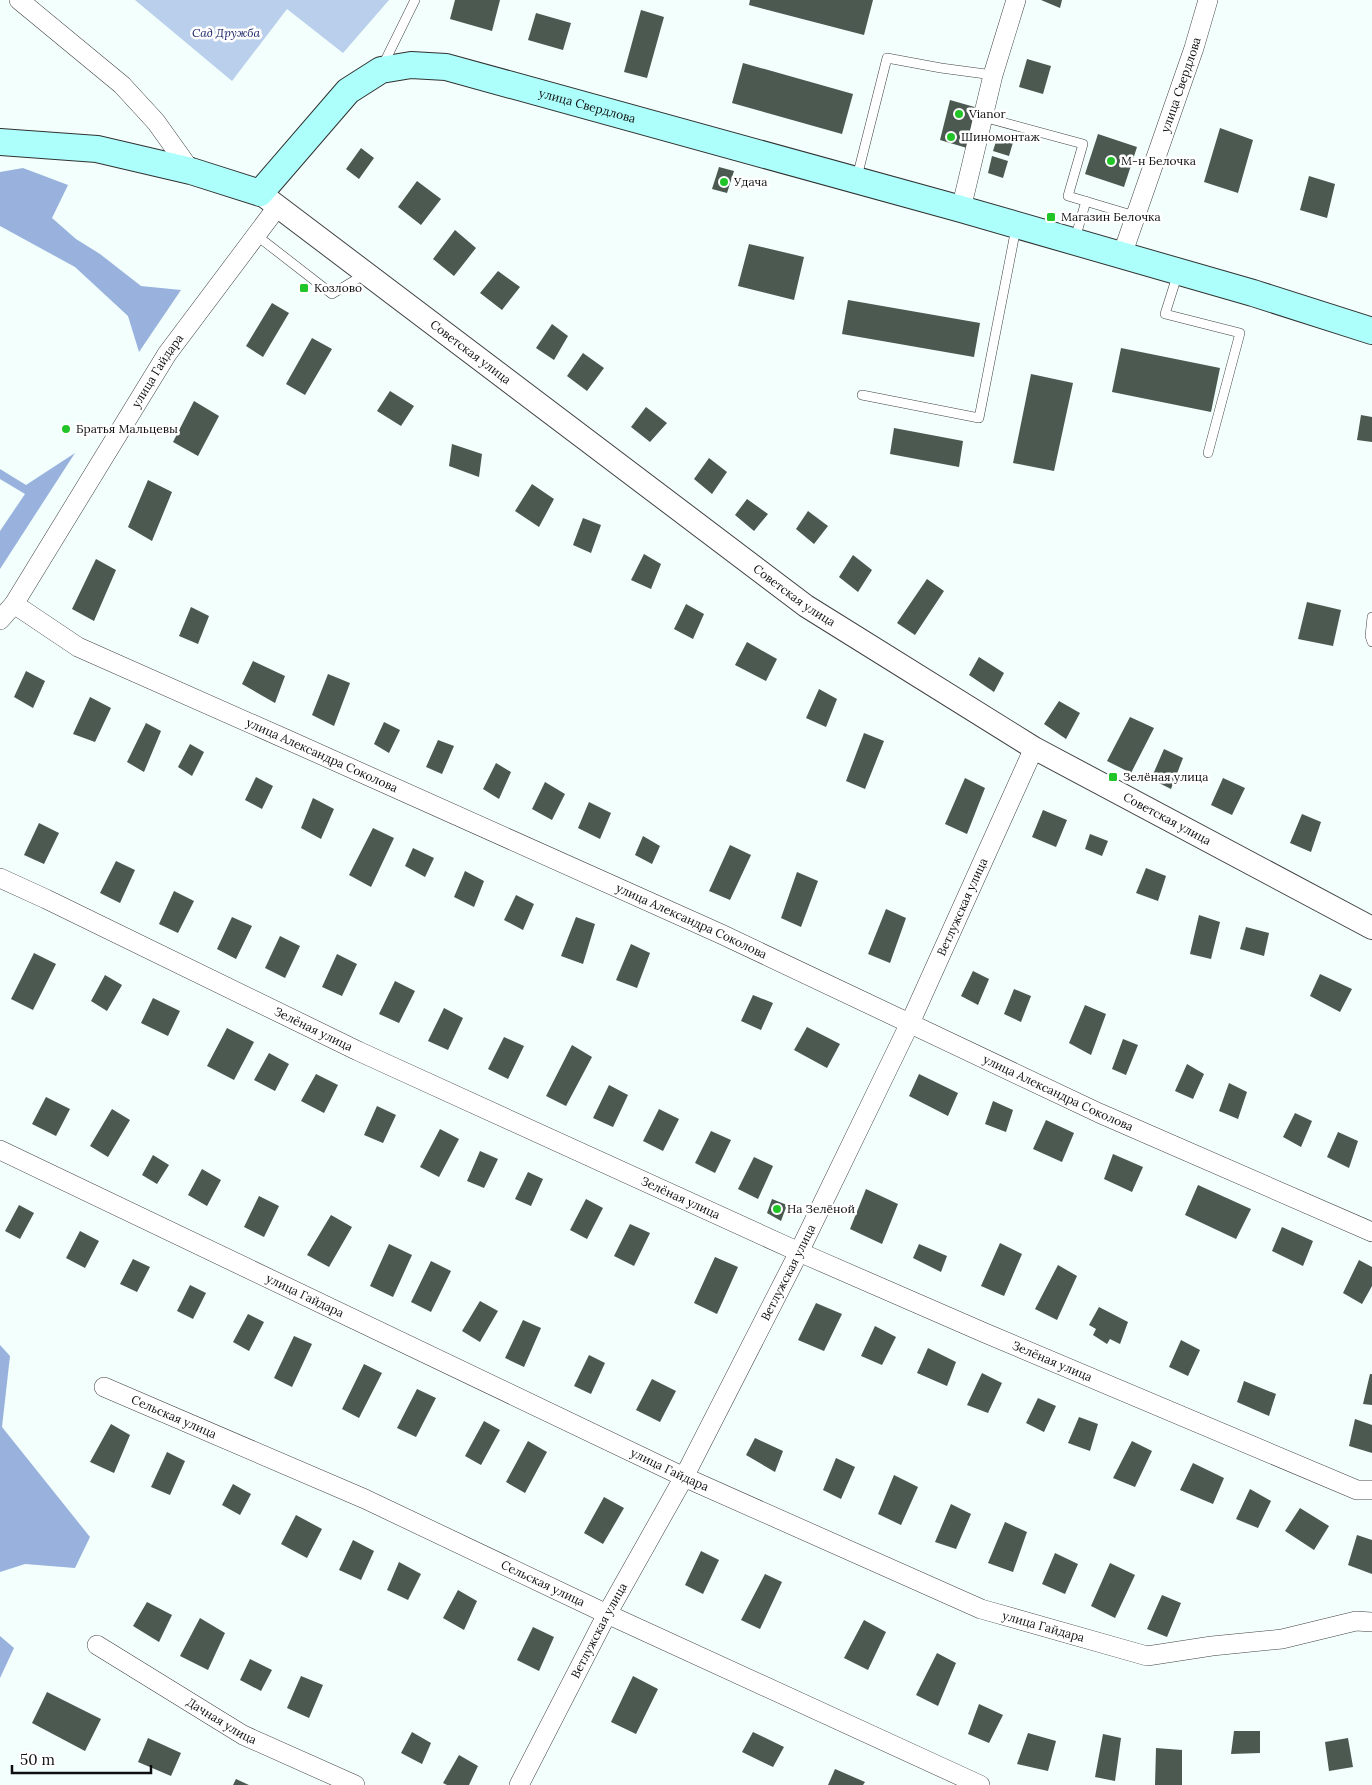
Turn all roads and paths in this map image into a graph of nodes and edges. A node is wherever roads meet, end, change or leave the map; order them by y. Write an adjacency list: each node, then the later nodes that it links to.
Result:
1 (19, 0): 9 (street)
2 (415, 0): 5 (lane)
3 (1016, 0): 6 (street)
4 (1208, 0): 14 (street, улица Свердлова)
5 (381, 70): 10 (main road, улица Свердлова); 11 (main road, улица Свердлова)
6 (993, 75): 7 (street); 10 (lane)
7 (983, 118): 12 (lane); 13 (street)
8 (0, 142): 9 (main road)
9 (191, 171): 11 (main road)
10 (856, 180): 13 (main road, улица Свердлова)
11 (269, 200): 16 (street, улица Гайдара); 20 (street, Советская улица)
12 (1086, 201): 14 (lane); 17 (lane)
13 (961, 209): 15 (main road, улица Свердлова)
14 (1135, 216): 18 (street, улица Свердлова)
15 (1017, 226): 17 (main road, улица Свердлова); 22 (lane)
16 (256, 235): 20 (lane); 24 (street, улица Гайдара)
17 (1074, 242): 18 (main road, улица Свердлова)
18 (1122, 255): 19 (main road, улица Свердлова)
19 (1178, 271): 21 (main road, улица Свердлова); 23 (lane)
20 (366, 273): 28 (street, Советская улица)
21 (1372, 331)
22 (862, 395)
23 (1208, 453)
24 (14, 604): 26 (street, улица Гайдара); 31 (street, улица Александра Соколова)
25 (1372, 617): 27 (lane)
26 (0, 620)
27 (1372, 642)
28 (1034, 748): 30 (street, Советская улица); 31 (street, Ветлужская улица)
29 (0, 878): 34 (street, Зелёная улица)
30 (1372, 928)
31 (910, 1023): 33 (street, улица Александра Соколова); 34 (street, Ветлужская улица)
32 (0, 1150): 36 (street, улица Гайдара)
33 (1372, 1232)
34 (799, 1252): 36 (street, Ветлужская улица); 37 (street, Зелёная улица)
35 (104, 1387): 38 (street, Сельская улица)
36 (684, 1478): 38 (street, Ветлужская улица); 39 (street, улица Гайдара)
37 (1372, 1490)
38 (607, 1614): 42 (street, Ветлужская улица); 43 (street, Сельская улица)
39 (1372, 1622)
40 (97, 1645): 41 (street, Дачная улица)
41 (355, 1785)
42 (520, 1785)
43 (980, 1785)

